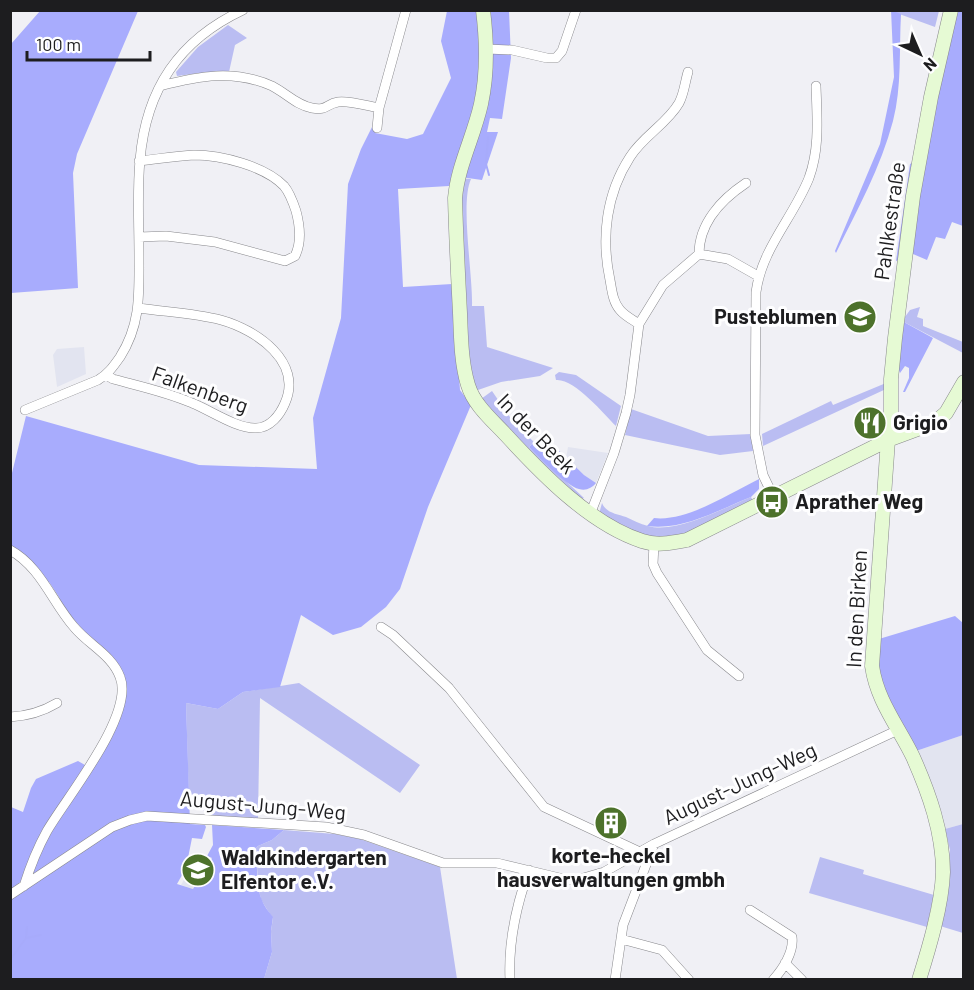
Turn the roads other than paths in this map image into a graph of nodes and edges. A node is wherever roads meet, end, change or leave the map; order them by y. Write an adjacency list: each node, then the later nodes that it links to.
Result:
1 (243, 10): 8 (street)
2 (406, 10): 10 (street)
3 (483, 10): 6 (street, In der Beek)
4 (576, 10): 6 (street)
5 (951, 10): 22 (street, Pahlkestraße)
6 (487, 49): 24 (street, In der Beek)
7 (688, 72): 18 (street)
8 (160, 86): 10 (street); 12 (street)
9 (816, 86): 16 (street)
10 (379, 108): 11 (street)
11 (377, 129)
12 (139, 161): 14 (street); 14 (street)
13 (746, 183): 15 (street)
14 (139, 237): 17 (street)
15 (699, 254): 16 (street); 18 (street)
16 (758, 276): 23 (street)
17 (139, 308): 19 (street); 19 (street, Falkenberg)
18 (639, 324): 24 (street)
19 (106, 375): 21 (street)
20 (963, 382): 22 (street)
21 (25, 410)
22 (888, 440): 23 (street, In der Beek); 31 (street, In den Birken)
23 (774, 498): 25 (street, In der Beek)
24 (591, 512): 25 (street, In der Beek)
25 (654, 544): 28 (street)
26 (10, 550): 35 (street)
27 (381, 627): 33 (street)
28 (739, 676)
29 (57, 703): 30 (street)
30 (10, 717)
31 (898, 730): 32 (street, August-Jung-Weg); 45 (street, In den Birken)
32 (654, 844): 33 (street, August-Jung-Weg); 38 (street)
33 (640, 852): 34 (street, August-Jung-Weg)
34 (529, 870): 35 (street, August-Jung-Weg); 40 (street)
35 (24, 886): 36 (street, August-Jung-Weg)
36 (10, 895)
37 (750, 910): 39 (street)
38 (621, 939): 41 (street); 42 (street)
39 (785, 963): 43 (street); 44 (street)
40 (510, 980)
41 (615, 980)
42 (689, 980)
43 (774, 980)
44 (802, 980)
45 (919, 980)

